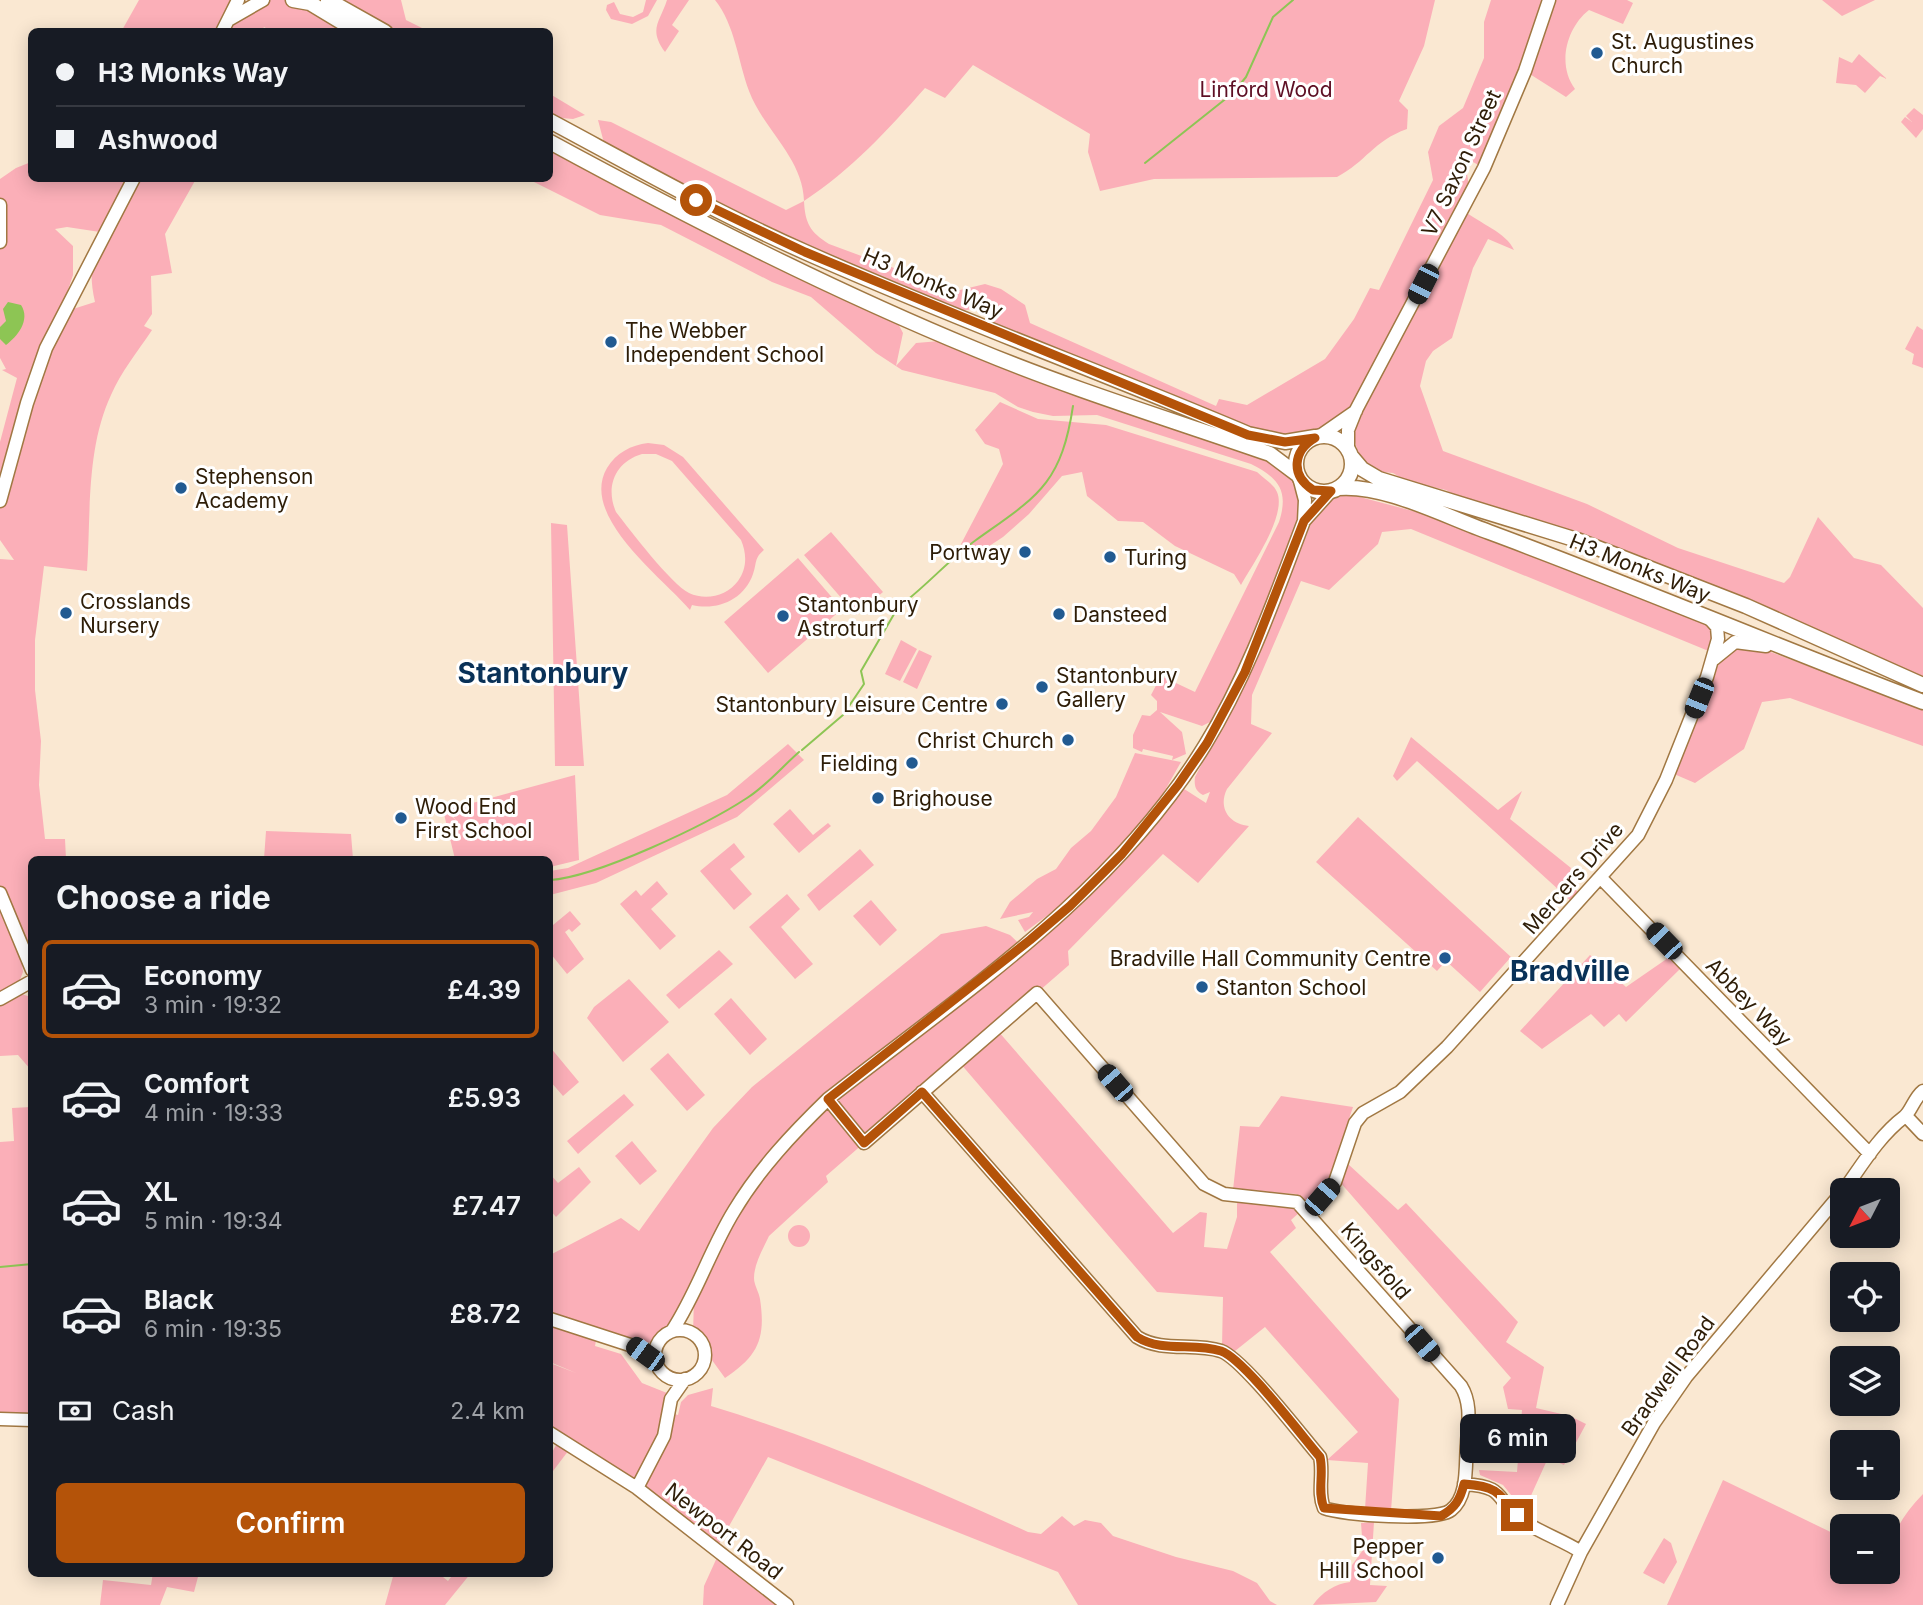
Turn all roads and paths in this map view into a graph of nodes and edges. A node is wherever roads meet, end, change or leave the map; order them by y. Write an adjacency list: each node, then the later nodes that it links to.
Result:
1 (238, 0): 7 (street)
2 (263, 0): 7 (street)
3 (293, 0): 5 (main road)
4 (1549, 1): 16 (street, V7 Saxon Street)
5 (327, 3): 6 (main road)
6 (346, 17): 9 (main road); 10 (main road)
7 (230, 19): 8 (street)
8 (224, 28)
9 (355, 28)
10 (375, 28)
11 (553, 123): 18 (main road, H3 Monks Way)
12 (553, 144): 18 (main road, H3 Monks Way)
13 (132, 182): 25 (street)
14 (0, 205): 15 (street)
15 (0, 242)
16 (1360, 403): 17 (street, V7 Saxon Street); 20 (street, V7 Saxon Street)
17 (1317, 437): 19 (main road, H3 Monks Way); 20 (main road); 21 (main road)
18 (1246, 440): 19 (main road, H3 Monks Way)
19 (1268, 447): 21 (main road, H3 Monks Way)
20 (1350, 454): 22 (main road, H3 Monks Way); 23 (main road)
21 (1299, 476): 23 (main road); 26 (street)
22 (1371, 483): 23 (main road, H3 Monks Way); 24 (main road, H3 Monks Way)
23 (1335, 489): 26 (street)
24 (1400, 492): 27 (main road, H3 Monks Way); 30 (main road, H3 Monks Way)
25 (0, 501)
26 (1304, 521): 41 (street)
27 (1709, 618): 28 (main road, H3 Monks Way); 29 (street, Mercers Drive)
28 (1794, 652): 29 (street); 31 (main road, H3 Monks Way)
29 (1712, 661): 32 (street, Mercers Drive)
30 (1917, 682)
31 (1916, 700)
32 (1600, 877): 44 (street, Abbey Way); 47 (street, Mercers Drive)
33 (0, 893): 34 (street)
34 (28, 960)
35 (28, 984): 36 (street)
36 (15, 992): 37 (street); 38 (street)
37 (28, 996)
38 (0, 999)
39 (1923, 1091): 42 (street, Bradwell Road)
40 (922, 1092): 41 (street); 47 (street, Kingsfold); 61 (street, Kingsfold)
41 (828, 1099): 48 (street)
42 (1906, 1116): 43 (street); 44 (street, Bradwell Road)
43 (1923, 1134)
44 (1870, 1154): 45 (street, Bradwell Road)
45 (1852, 1178)
46 (1830, 1206): 63 (street, Bradwell Road)
47 (1309, 1212): 61 (street, Kingsfold)
48 (694, 1295): 50 (street); 51 (street)
49 (553, 1321): 53 (street)
50 (671, 1331): 51 (street); 52 (street)
51 (693, 1334): 56 (street)
52 (660, 1340): 53 (street); 54 (street)
53 (633, 1346): 54 (street)
54 (657, 1363): 55 (street)
55 (665, 1375): 56 (street); 57 (street)
56 (685, 1379): 57 (street)
57 (670, 1406): 62 (street)
58 (0, 1419): 59 (street)
59 (28, 1420)
60 (553, 1435): 62 (street, Newport Road)
61 (1464, 1484): 63 (street)
62 (637, 1488): 64 (street, Newport Road)
63 (1581, 1552): 65 (street, Bradwell Road)
64 (787, 1605)
65 (1557, 1605)

